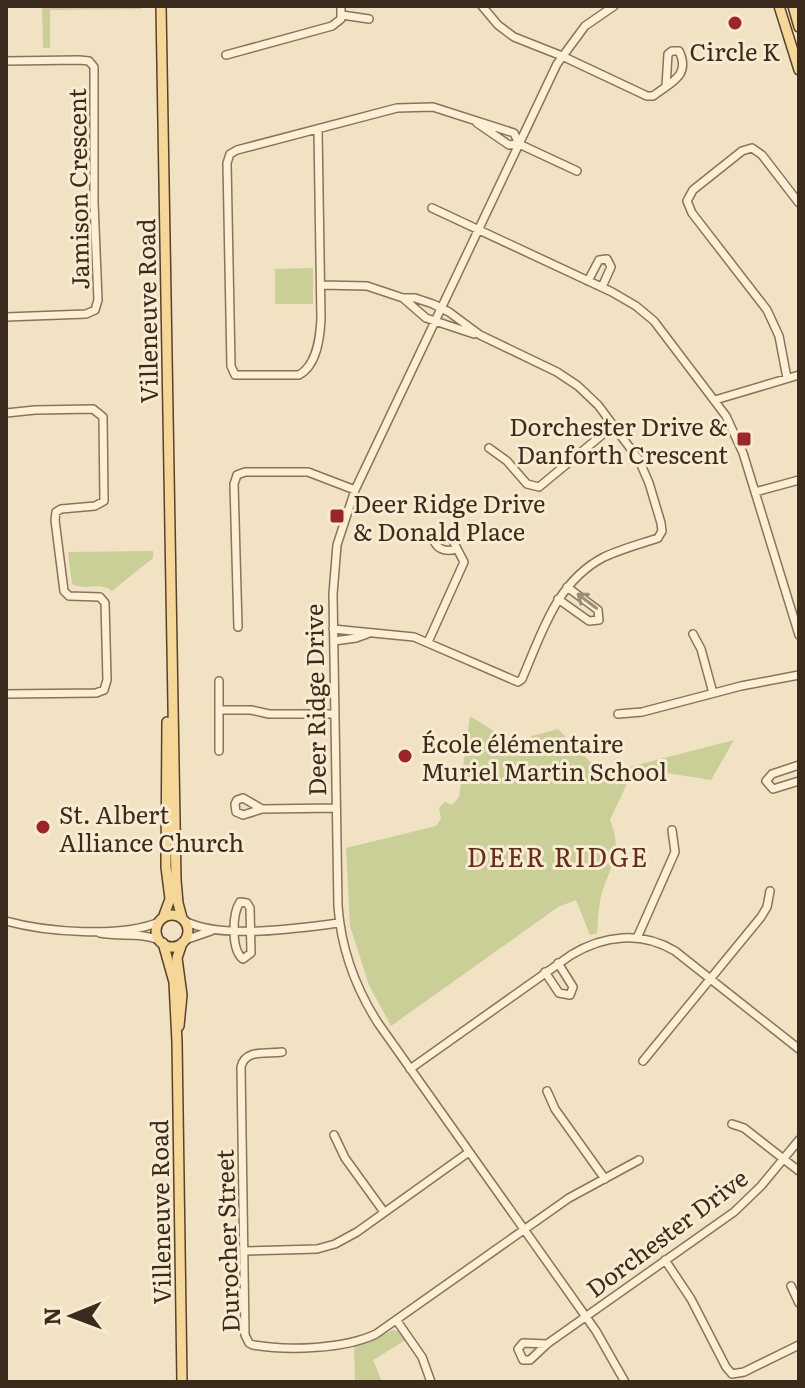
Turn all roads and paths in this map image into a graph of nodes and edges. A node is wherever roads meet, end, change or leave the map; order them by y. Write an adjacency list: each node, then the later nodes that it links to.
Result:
1 (161, 6): 41 (main road, Villeneuve Road)
2 (341, 6): 7 (street)
3 (482, 6): 11 (street)
4 (614, 6): 11 (street, Deer Ridge Drive)
5 (779, 6): 13 (main road)
6 (793, 6): 9 (main road)
7 (342, 15): 8 (street); 10 (street)
8 (369, 19)
9 (799, 27)
10 (226, 55)
11 (562, 56): 14 (street); 16 (street, Deer Ridge Drive)
12 (6, 61): 26 (street, Jamison Crescent)
13 (799, 70)
14 (666, 86): 14 (street)
15 (318, 130): 16 (street); 22 (street); 22 (street)
16 (519, 144): 17 (street); 20 (street, Deer Ridge Drive)
17 (577, 171)
18 (799, 203): 30 (street)
19 (432, 208): 20 (street)
20 (479, 229): 21 (street); 25 (street, Deer Ridge Drive)
21 (588, 281): 23 (street); 23 (street)
22 (321, 285): 24 (street)
23 (602, 287): 31 (street)
24 (403, 298): 25 (street); 27 (street)
25 (441, 308): 27 (street, Deer Ridge Drive); 28 (street)
26 (6, 317)
27 (435, 322): 28 (street); 36 (street, Deer Ridge Drive)
28 (480, 335): 33 (street)
29 (799, 375): 30 (street)
30 (787, 378): 31 (street)
31 (715, 400): 37 (street)
32 (6, 413): 52 (street)
33 (614, 425): 34 (street); 39 (street)
34 (489, 448)
35 (799, 480): 37 (street)
36 (355, 490): 42 (street); 43 (street, Deer Ridge Drive)
37 (755, 492): 46 (street)
38 (456, 549): 48 (street)
39 (567, 587): 40 (street); 40 (street, one-way to 39)
40 (558, 599): 48 (street)
41 (170, 614): 63 (main road, Villeneuve Road); 64 (main road, Villeneuve Road)
42 (238, 627)
43 (333, 629): 44 (street); 47 (street, Deer Ridge Drive)
44 (367, 634): 47 (street); 48 (street)
45 (693, 634): 51 (street)
46 (799, 635)
47 (334, 641): 54 (street, Deer Ridge Drive)
48 (428, 642)
49 (799, 675): 51 (street)
50 (219, 681): 53 (street)
51 (713, 693): 55 (street)
52 (6, 694)
53 (219, 710): 54 (street); 56 (street)
54 (335, 714): 59 (street, Deer Ridge Drive)
55 (618, 714)
56 (219, 751)
57 (799, 765): 58 (street)
58 (799, 781)
59 (336, 808): 60 (street); 66 (street, Deer Ridge Drive)
60 (262, 809)
61 (672, 830): 71 (street)
62 (770, 891): 76 (street)
63 (184, 919): 64 (main road); 68 (street); 73 (main road)
64 (161, 920): 70 (street); 72 (main road)
65 (6, 921): 70 (street)
66 (339, 923): 67 (street); 81 (street, Deer Ridge Drive)
67 (251, 929): 69 (street); 69 (street); 69 (street)
68 (213, 930): 69 (street); 73 (street)
69 (236, 930)
70 (94, 931): 72 (street)
71 (637, 938): 74 (street); 76 (street)
72 (161, 942): 73 (main road); 77 (main road, Villeneuve Road)
73 (184, 942): 77 (main road, Villeneuve Road)
74 (558, 963): 75 (street); 75 (street)
75 (545, 972): 81 (street)
76 (711, 979): 78 (street); 80 (street)
77 (177, 1042): 101 (main road, Villeneuve Road)
78 (799, 1049)
79 (282, 1052): 93 (street, Durocher Street)
80 (643, 1061)
81 (410, 1069): 86 (street, Deer Ridge Drive)
82 (547, 1091): 90 (street)
83 (732, 1124): 87 (street)
84 (334, 1135): 91 (street)
85 (799, 1140): 87 (street, Dorchester Drive)
86 (469, 1152): 91 (street); 92 (street, Deer Ridge Drive)
87 (784, 1159): 89 (street); 94 (street, Dorchester Drive)
88 (639, 1160): 90 (street, Durocher Street)
89 (799, 1171)
90 (605, 1179): 92 (street, Durocher Street)
91 (384, 1212): 93 (street)
92 (524, 1230): 97 (street, Deer Ridge Drive); 98 (street, Durocher Street)
93 (244, 1251): 98 (street, Durocher Street)
94 (665, 1260): 97 (street, Dorchester Drive); 100 (street)
95 (791, 1286): 96 (street)
96 (799, 1303)
97 (587, 1317): 99 (street, Dorchester Drive); 103 (street, Deer Ridge Drive)
98 (397, 1321): 102 (street)
99 (547, 1344)
100 (799, 1345)
101 (182, 1382)
102 (431, 1382)
103 (625, 1382)

